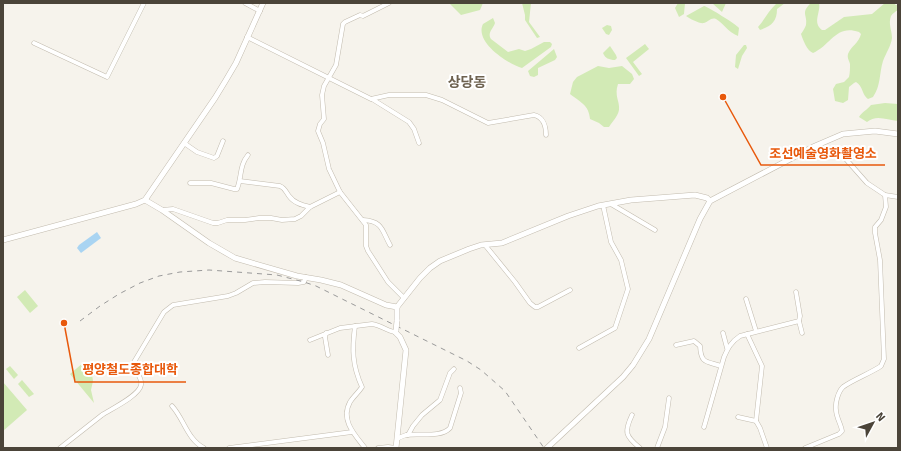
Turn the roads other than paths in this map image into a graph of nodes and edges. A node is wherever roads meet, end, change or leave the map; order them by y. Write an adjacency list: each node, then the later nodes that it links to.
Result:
1 (144, 3): 7 (street)
2 (245, 3): 5 (street)
3 (264, 3): 5 (street)
4 (390, 3): 8 (street)
5 (260, 11): 6 (street)
6 (248, 37): 8 (street); 13 (street)
7 (34, 43)
8 (328, 78): 9 (street); 19 (street)
9 (371, 99): 11 (street); 14 (street)
10 (898, 134): 15 (street)
11 (546, 135)
12 (223, 141): 13 (street)
13 (184, 143): 22 (street)
14 (419, 143)
15 (815, 146): 20 (street); 23 (street)
16 (248, 155): 17 (street)
17 (240, 182): 18 (street); 26 (street)
18 (190, 183)
19 (340, 192): 26 (street); 28 (street)
20 (885, 195): 21 (street); 74 (street)
21 (898, 197)
22 (144, 200): 27 (street); 30 (street)
23 (710, 201): 24 (street); 70 (street)
24 (610, 204): 25 (street); 29 (street)
25 (603, 205): 32 (street); 49 (street)
26 (310, 207): 27 (street)
27 (162, 210): 33 (street)
28 (363, 220): 31 (street); 36 (street)
29 (655, 230)
30 (3, 240)
31 (390, 245)
32 (485, 245): 34 (street); 36 (street)
33 (306, 277): 38 (street); 64 (street)
34 (570, 290)
35 (796, 292): 39 (street)
36 (404, 298): 38 (street)
37 (746, 299): 42 (street)
38 (397, 307): 41 (street, bridge)
39 (799, 321): 42 (street); 45 (street)
40 (355, 326): 41 (street); 43 (street); 61 (street)
41 (395, 331): 63 (street)
42 (756, 331): 46 (street)
43 (326, 333): 47 (street); 51 (street)
44 (723, 333): 50 (street)
45 (802, 333)
46 (747, 334): 50 (street); 59 (street)
47 (310, 340)
48 (676, 344): 52 (street)
49 (579, 348)
50 (728, 348): 52 (street)
51 (328, 355)
52 (721, 366): 60 (street)
53 (454, 369): 62 (street)
54 (460, 388): 62 (street)
55 (669, 398): 72 (street)
56 (172, 406): 65 (street)
57 (632, 415): 71 (street)
58 (738, 417): 59 (street)
59 (756, 420): 73 (street)
60 (704, 427)
61 (352, 432): 66 (street); 67 (street)
62 (408, 435): 63 (street)
63 (397, 439): 69 (street)
64 (60, 448)
65 (204, 448)
66 (230, 448)
67 (365, 448)
68 (378, 448): 69 (street)
69 (396, 448)
70 (549, 448)
71 (640, 448)
72 (657, 448)
73 (767, 448)
74 (805, 448)

